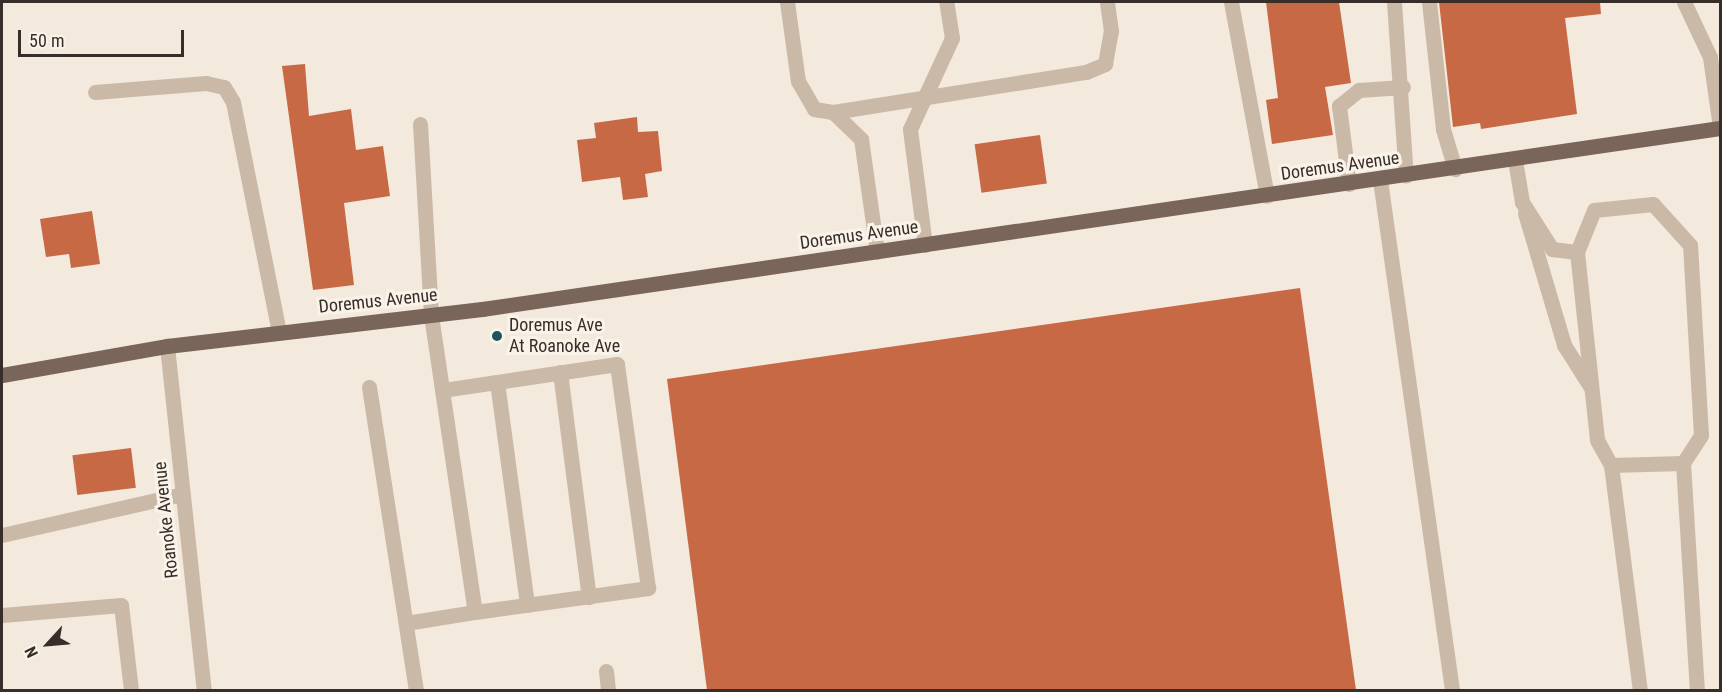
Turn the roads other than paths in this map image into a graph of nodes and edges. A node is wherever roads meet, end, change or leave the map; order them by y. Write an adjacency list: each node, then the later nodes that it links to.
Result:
1 (787, 2): 11 (street)
2 (946, 2): 10 (street)
3 (1107, 2): 10 (street)
4 (1231, 2): 19 (street)
5 (1394, 2): 8 (street)
6 (1429, 2): 15 (street)
7 (1684, 2): 13 (street)
8 (1403, 87): 16 (street); 18 (street)
9 (95, 92): 25 (street)
10 (920, 99): 11 (street); 21 (street)
11 (833, 112): 22 (street)
12 (420, 124): 24 (street)
13 (1720, 127): 14 (main road, Doremus Avenue)
14 (1515, 160): 15 (main road, Doremus Avenue); 20 (street)
15 (1455, 169): 16 (main road, Doremus Avenue)
16 (1406, 176): 17 (main road, Doremus Avenue)
17 (1380, 180): 18 (main road, Doremus Avenue); 47 (street)
18 (1349, 184): 19 (main road, Doremus Avenue)
19 (1267, 196): 21 (main road, Doremus Avenue)
20 (1522, 202): 23 (street); 31 (street)
21 (925, 245): 22 (main road, Doremus Avenue)
22 (877, 252): 24 (main road, Doremus Avenue)
23 (1577, 252): 31 (street); 33 (street)
24 (431, 315): 25 (main road, Doremus Avenue); 32 (street)
25 (279, 332): 26 (main road, Doremus Avenue)
26 (167, 346): 28 (main road, Doremus Avenue); 35 (street, Roanoke Avenue)
27 (560, 372): 29 (street); 37 (street); 37 (street)
28 (2, 375)
29 (497, 382): 32 (street); 38 (street)
30 (369, 387): 41 (street)
31 (1592, 388): 34 (street)
32 (442, 390): 39 (street)
33 (1683, 463): 34 (street); 49 (street)
34 (1611, 465): 48 (street)
35 (182, 494): 36 (street); 44 (street, Roanoke Avenue)
36 (2, 535)
37 (588, 597): 38 (street)
38 (528, 605): 39 (street)
39 (475, 612): 41 (street)
40 (2, 615): 43 (street)
41 (406, 623): 45 (street)
42 (606, 671): 46 (street)
43 (131, 690)
44 (204, 690)
45 (416, 690)
46 (608, 690)
47 (1452, 690)
48 (1640, 690)
49 (1697, 690)

